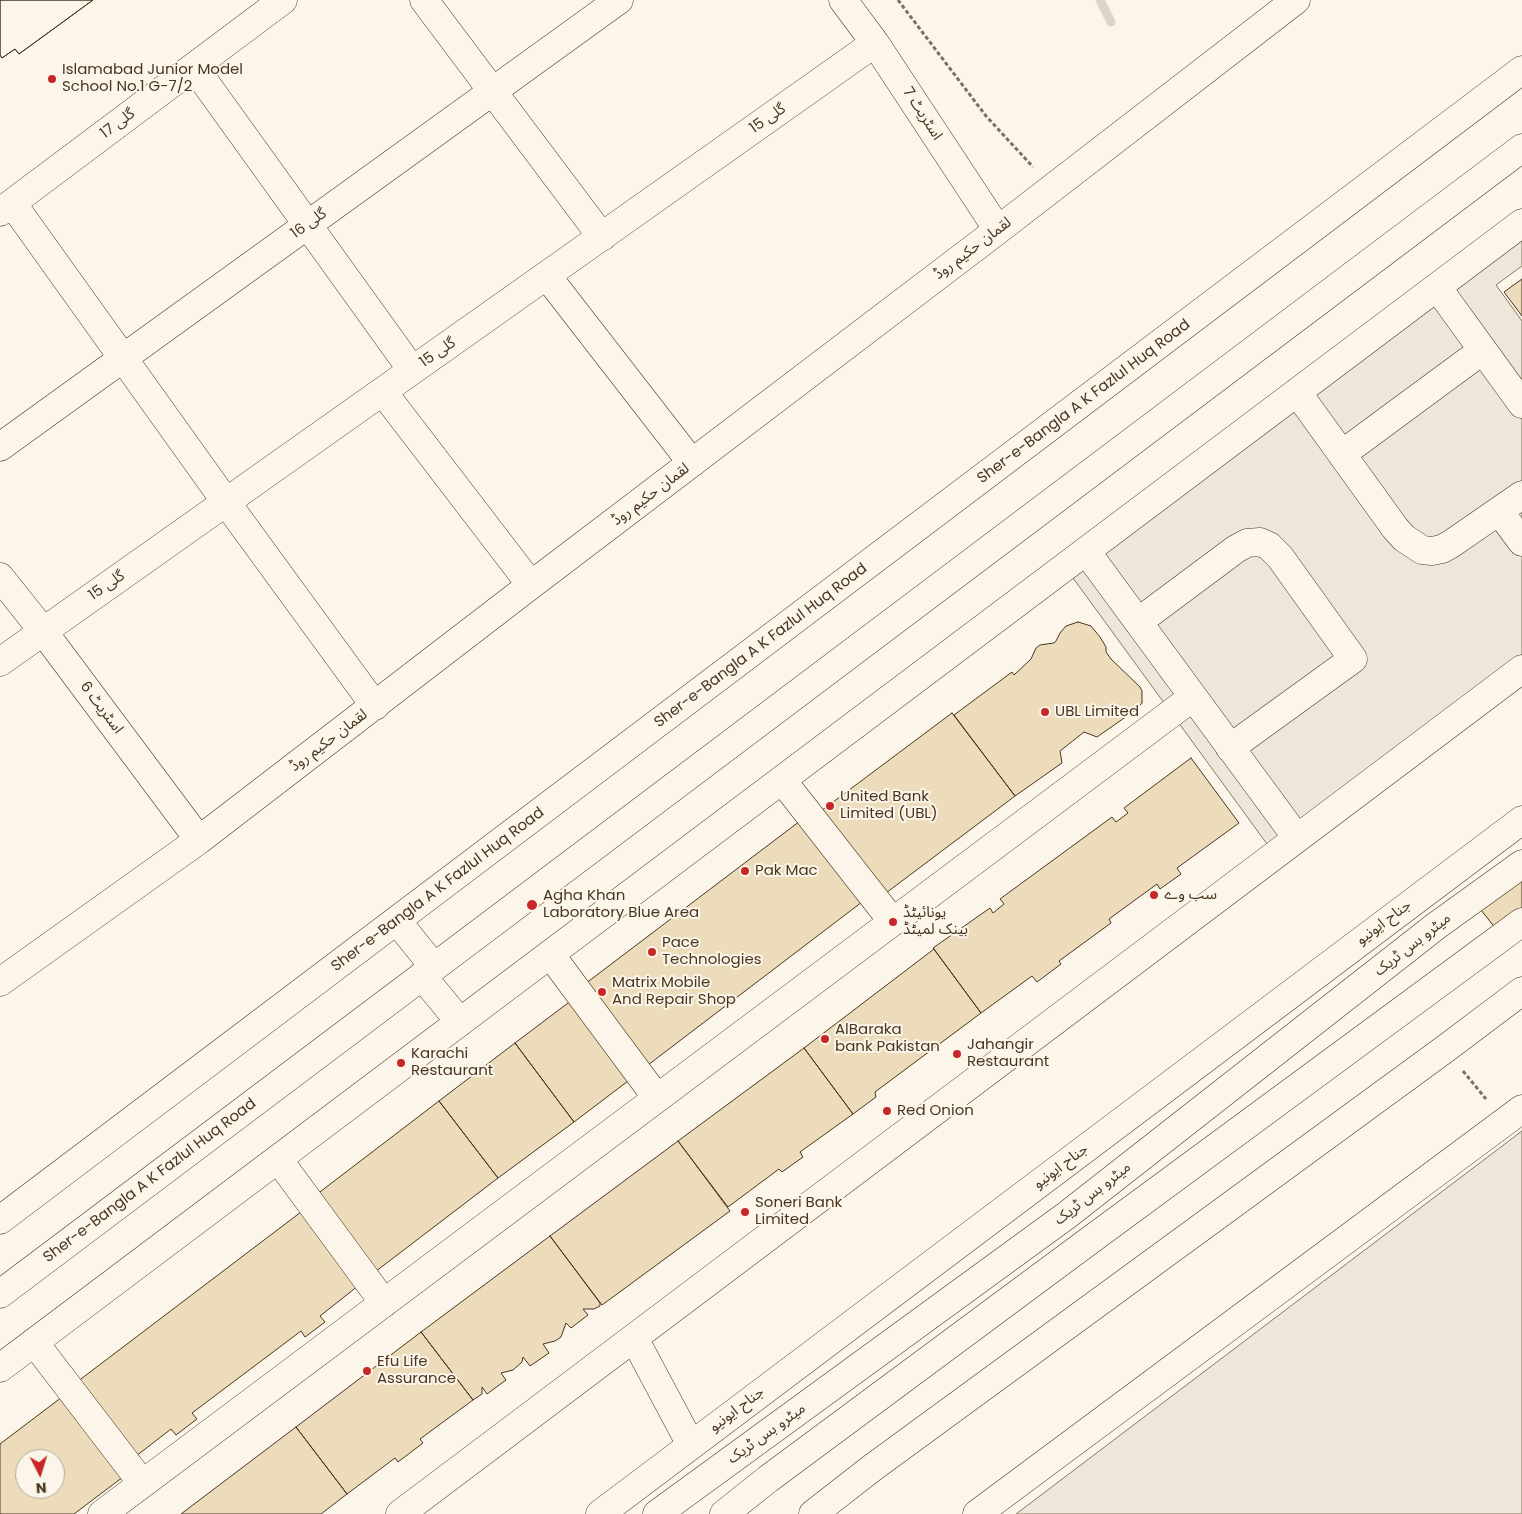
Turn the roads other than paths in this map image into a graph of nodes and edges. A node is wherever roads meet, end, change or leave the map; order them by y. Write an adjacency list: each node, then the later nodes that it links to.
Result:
1 (283, 0): 7 (street, گلی 17)
2 (424, 0): 9 (street)
3 (619, 0): 9 (street, گلی 16)
4 (843, 0): 6 (street, اسٹریٹ 7)
5 (1296, 0): 14 (street, لقمان حکیم روڈ)
6 (875, 43): 14 (street, اسٹریٹ 7); 15 (street, گلی 15)
7 (194, 67): 11 (street, گلی 17); 13 (street)
8 (1522, 70): 46 (street, Sher-e-Bangla A K Fazlul Huq Road)
9 (493, 91): 13 (street, گلی 16); 15 (street)
10 (1522, 148): 50 (street, Sher-e-Bangla A K Fazlul Huq Road)
11 (6, 208): 19 (street)
12 (1522, 223): 17 (street)
13 (308, 225): 19 (street, گلی 16); 20 (street)
14 (998, 230): 26 (street, لقمان حکیم روڈ)
15 (602, 237): 16 (street, گلی 15)
16 (547, 276): 20 (street, گلی 15); 26 (street)
17 (1437, 287): 18 (street); 22 (street)
18 (1483, 350): 23 (street); 25 (street)
19 (123, 358): 24 (street, گلی 16); 28 (street)
20 (412, 370): 21 (street, گلی 15)
21 (383, 392): 28 (street, گلی 15); 33 (street)
22 (1297, 392): 25 (street); 31 (street)
23 (1522, 404)
24 (0, 447)
25 (1342, 454): 29 (street)
26 (692, 463): 33 (street, لقمان حکیم روڈ)
27 (1522, 495): 29 (street)
28 (226, 502): 35 (street, گلی 15); 39 (street)
29 (1499, 511): 30 (street)
30 (1522, 542)
31 (1086, 551): 34 (street); 41 (street)
32 (0, 577): 35 (street, اسٹریٹ 6)
33 (531, 585): 39 (street, لقمان حکیم روڈ)
34 (1138, 622): 38 (street); 40 (street)
35 (43, 631): 36 (street, گلی 15); 44 (street, اسٹریٹ 6)
36 (0, 662)
37 (1522, 669): 43 (street)
38 (1193, 697): 40 (street); 47 (street)
39 (375, 706): 44 (street, لقمان حکیم روڈ)
40 (1230, 748): 43 (street)
41 (782, 780): 47 (street); 49 (street)
42 (1522, 820): 63 (street, جناح ایونیو)
43 (1297, 838): 60 (street)
44 (199, 840): 51 (street, لقمان حکیم روڈ)
45 (1522, 864): 68 (street, میٹرو بس ٹریک)
46 (397, 921): 50 (street); 57 (street, Sher-e-Bangla A K Fazlul Huq Road)
47 (892, 922): 54 (street)
48 (1522, 922): 69 (street)
49 (550, 954): 53 (street); 54 (street)
50 (428, 972): 53 (street); 58 (street, Sher-e-Bangla A K Fazlul Huq Road)
51 (0, 982)
52 (1522, 991): 70 (street)
53 (460, 1022): 56 (street)
54 (657, 1098): 59 (street)
55 (1513, 1116): 71 (street)
56 (278, 1159): 59 (street); 61 (street)
57 (0, 1220)
58 (0, 1294)
59 (384, 1303): 64 (street)
60 (634, 1338): 63 (street); 66 (street)
61 (34, 1342): 62 (street); 64 (street)
62 (0, 1368)
63 (691, 1445): 67 (street, جناح ایونیو)
64 (142, 1483): 65 (street)
65 (102, 1514)
66 (400, 1514)
67 (600, 1514)
68 (657, 1514)
69 (724, 1514)
70 (813, 1514)
71 (977, 1514)

